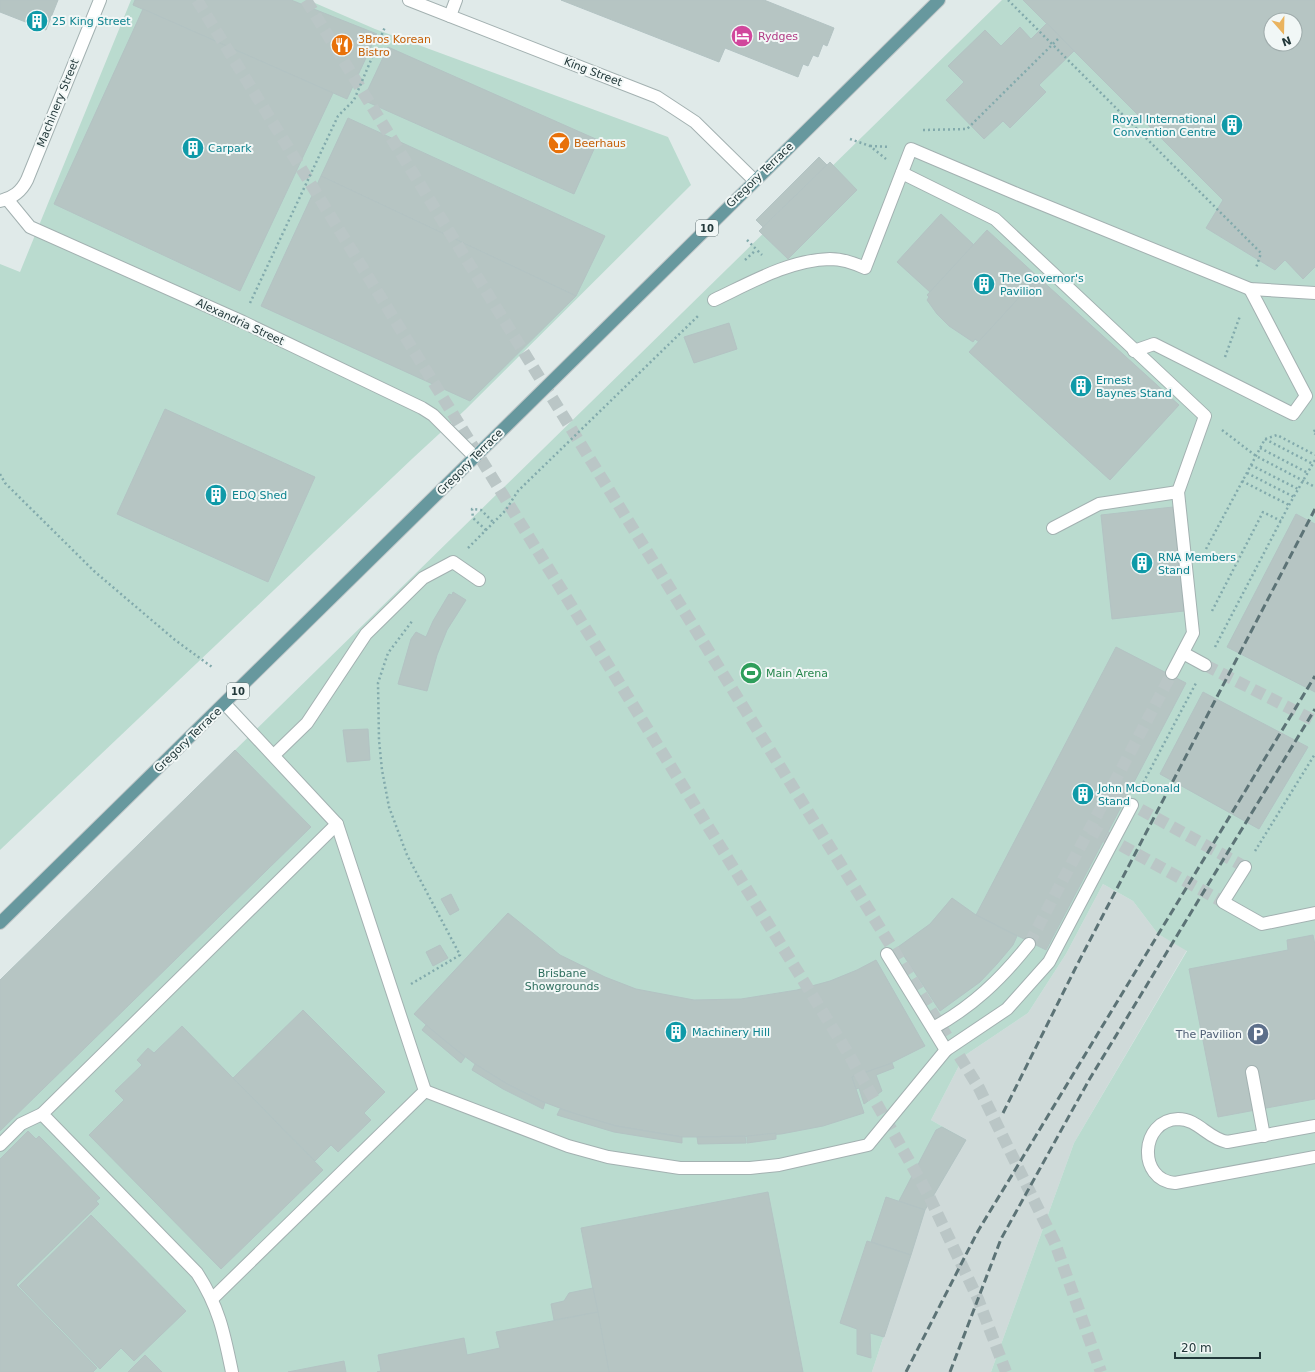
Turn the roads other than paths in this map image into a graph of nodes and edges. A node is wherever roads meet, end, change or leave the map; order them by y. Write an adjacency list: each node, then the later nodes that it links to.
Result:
1 (100, 0): 8 (street, Machinery Street)
2 (409, 0): 5 (street, King Street)
3 (456, 0): 5 (street)
4 (940, 0): 7 (main road, Gregory Terrace / 10)
5 (450, 16): 7 (street, King Street)
6 (902, 173): 9 (street); 11 (street); 12 (street)
7 (754, 180): 13 (main road, Gregory Terrace / 10)
8 (4, 200): 13 (street, Alexandria Street)
9 (1250, 289): 10 (street); 12 (street)
10 (1315, 293)
11 (714, 300)
12 (1134, 351): 14 (street)
13 (475, 457): 20 (main road, Gregory Terrace / 10)
14 (1178, 492): 15 (street); 17 (street)
15 (1053, 528)
16 (479, 580): 21 (street)
17 (1183, 653): 18 (street); 19 (street)
18 (1205, 665)
19 (1172, 673)
20 (225, 704): 21 (street); 26 (main road, Gregory Terrace / 10)
21 (274, 755): 23 (street)
22 (1132, 805): 30 (street)
23 (337, 824): 32 (street); 33 (street)
24 (1245, 868): 25 (street)
25 (1315, 913)
26 (0, 923)
27 (1029, 944): 29 (street)
28 (887, 954): 29 (street)
29 (933, 1028): 30 (street)
30 (946, 1050): 32 (street)
31 (1252, 1072): 35 (street)
32 (425, 1091): 38 (street)
33 (42, 1114): 36 (street); 38 (street)
34 (1315, 1126): 35 (street)
35 (1264, 1136): 37 (street)
36 (0, 1145)
37 (1315, 1157)
38 (212, 1298): 39 (street)
39 (232, 1372)

